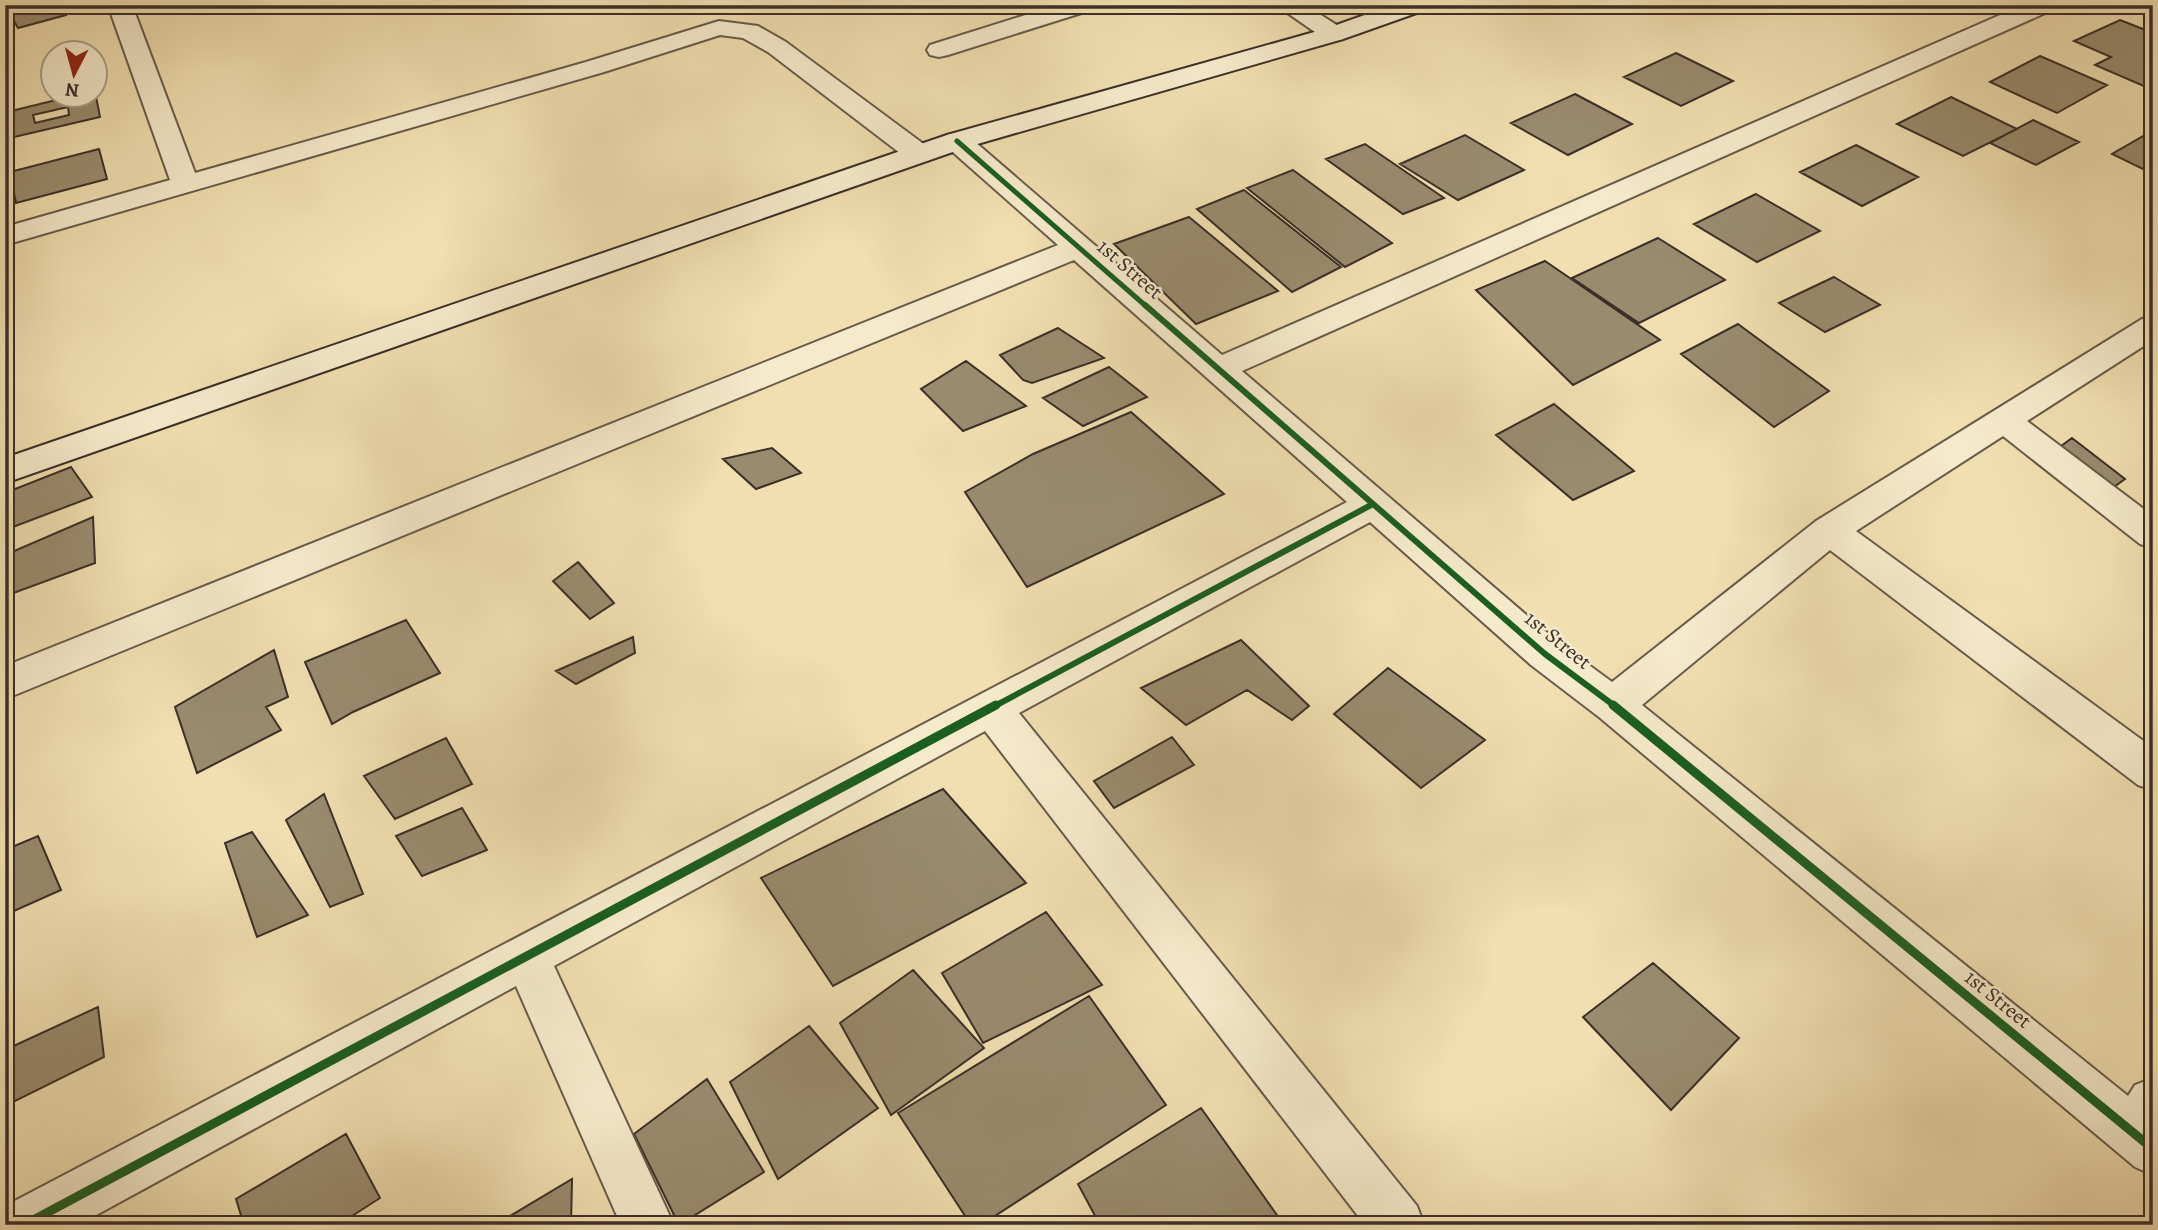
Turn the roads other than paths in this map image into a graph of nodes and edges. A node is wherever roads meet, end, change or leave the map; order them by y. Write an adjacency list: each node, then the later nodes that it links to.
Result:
1 (120, 5): 10 (street)
2 (1083, 5): 7 (street)
3 (1288, 5): 6 (street)
4 (1417, 5): 6 (street)
5 (2044, 5): 14 (street)
6 (1334, 34): 8 (street)
7 (939, 50)
8 (957, 141): 9 (street); 12 (street, 1st Street)
9 (919, 154): 10 (street); 16 (street)
10 (185, 184): 11 (street)
11 (5, 236)
12 (1079, 247): 14 (street, 1st Street); 20 (street)
13 (2153, 326): 15 (street)
14 (1218, 369): 17 (street, 1st Street)
15 (2004, 419): 18 (street); 19 (street)
16 (5, 471)
17 (1373, 504): 21 (street, 1st Street); 22 (street)
18 (1829, 530): 21 (street); 23 (street)
19 (2153, 535)
20 (5, 683)
21 (1614, 705): 25 (street, 1st Street)
22 (991, 708): 24 (street); 28 (street)
23 (2153, 772)
24 (526, 956): 26 (street); 27 (street)
25 (2146, 1128)
26 (24, 1225)
27 (648, 1225)
28 (1398, 1225)

